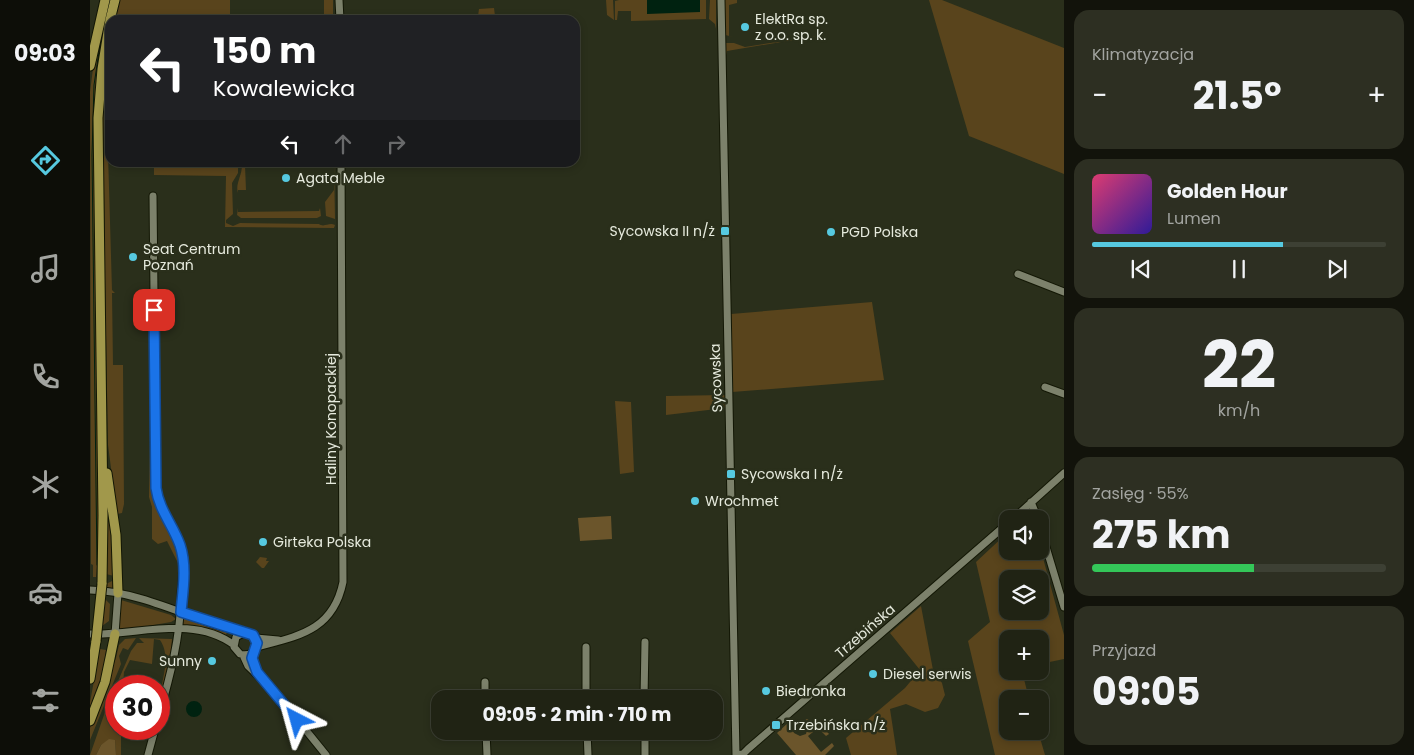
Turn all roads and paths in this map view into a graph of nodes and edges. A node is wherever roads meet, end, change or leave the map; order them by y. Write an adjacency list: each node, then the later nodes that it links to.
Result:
1 (105, 0): 8 (main road)
2 (115, 0): 5 (main road)
3 (339, 0): 6 (street)
4 (721, 0): 56 (street, Sycowska)
5 (111, 15)
6 (340, 15)
7 (105, 51): 15 (main road)
8 (90, 66)
9 (341, 167): 33 (street, Haliny Konopackiej)
10 (153, 196): 24 (street)
11 (1018, 274): 12 (street)
12 (1064, 292)
13 (1044, 387): 14 (street)
14 (1064, 394)
15 (103, 456): 23 (main road); 31 (main road, bridge)
16 (1064, 473): 17 (street)
17 (1031, 502): 18 (street); 19 (street)
18 (1023, 510)
19 (1034, 510)
20 (999, 531): 56 (street, Trzebińska)
21 (1049, 557): 25 (street)
22 (90, 590): 23 (street)
23 (118, 593): 26 (street); 30 (street)
24 (181, 598): 26 (street); 27 (street)
25 (1064, 607)
26 (170, 608): 27 (street)
27 (181, 612): 28 (street); 29 (street)
28 (177, 632): 30 (street); 35 (street); 40 (street)
29 (243, 633): 32 (street); 35 (street)
30 (115, 634): 31 (street); 46 (main road)
31 (93, 638): 41 (main road)
32 (256, 638): 33 (street, Haliny Konopackiej); 37 (street)
33 (279, 640): 37 (street, Haliny Konopackiej)
34 (645, 642): 45 (street)
35 (234, 645): 38 (street)
36 (586, 646): 44 (street)
37 (255, 650): 38 (street); 39 (street)
38 (242, 655): 39 (street)
39 (257, 672): 52 (street)
40 (170, 676)
41 (90, 679)
42 (485, 682): 43 (street)
43 (485, 690)
44 (586, 690)
45 (644, 690)
46 (90, 721)
47 (152, 740): 51 (street)
48 (486, 740): 53 (street)
49 (587, 740): 54 (street)
50 (645, 740): 55 (street)
51 (148, 755)
52 (326, 755)
53 (487, 755)
54 (588, 755)
55 (645, 755)
56 (736, 755)

